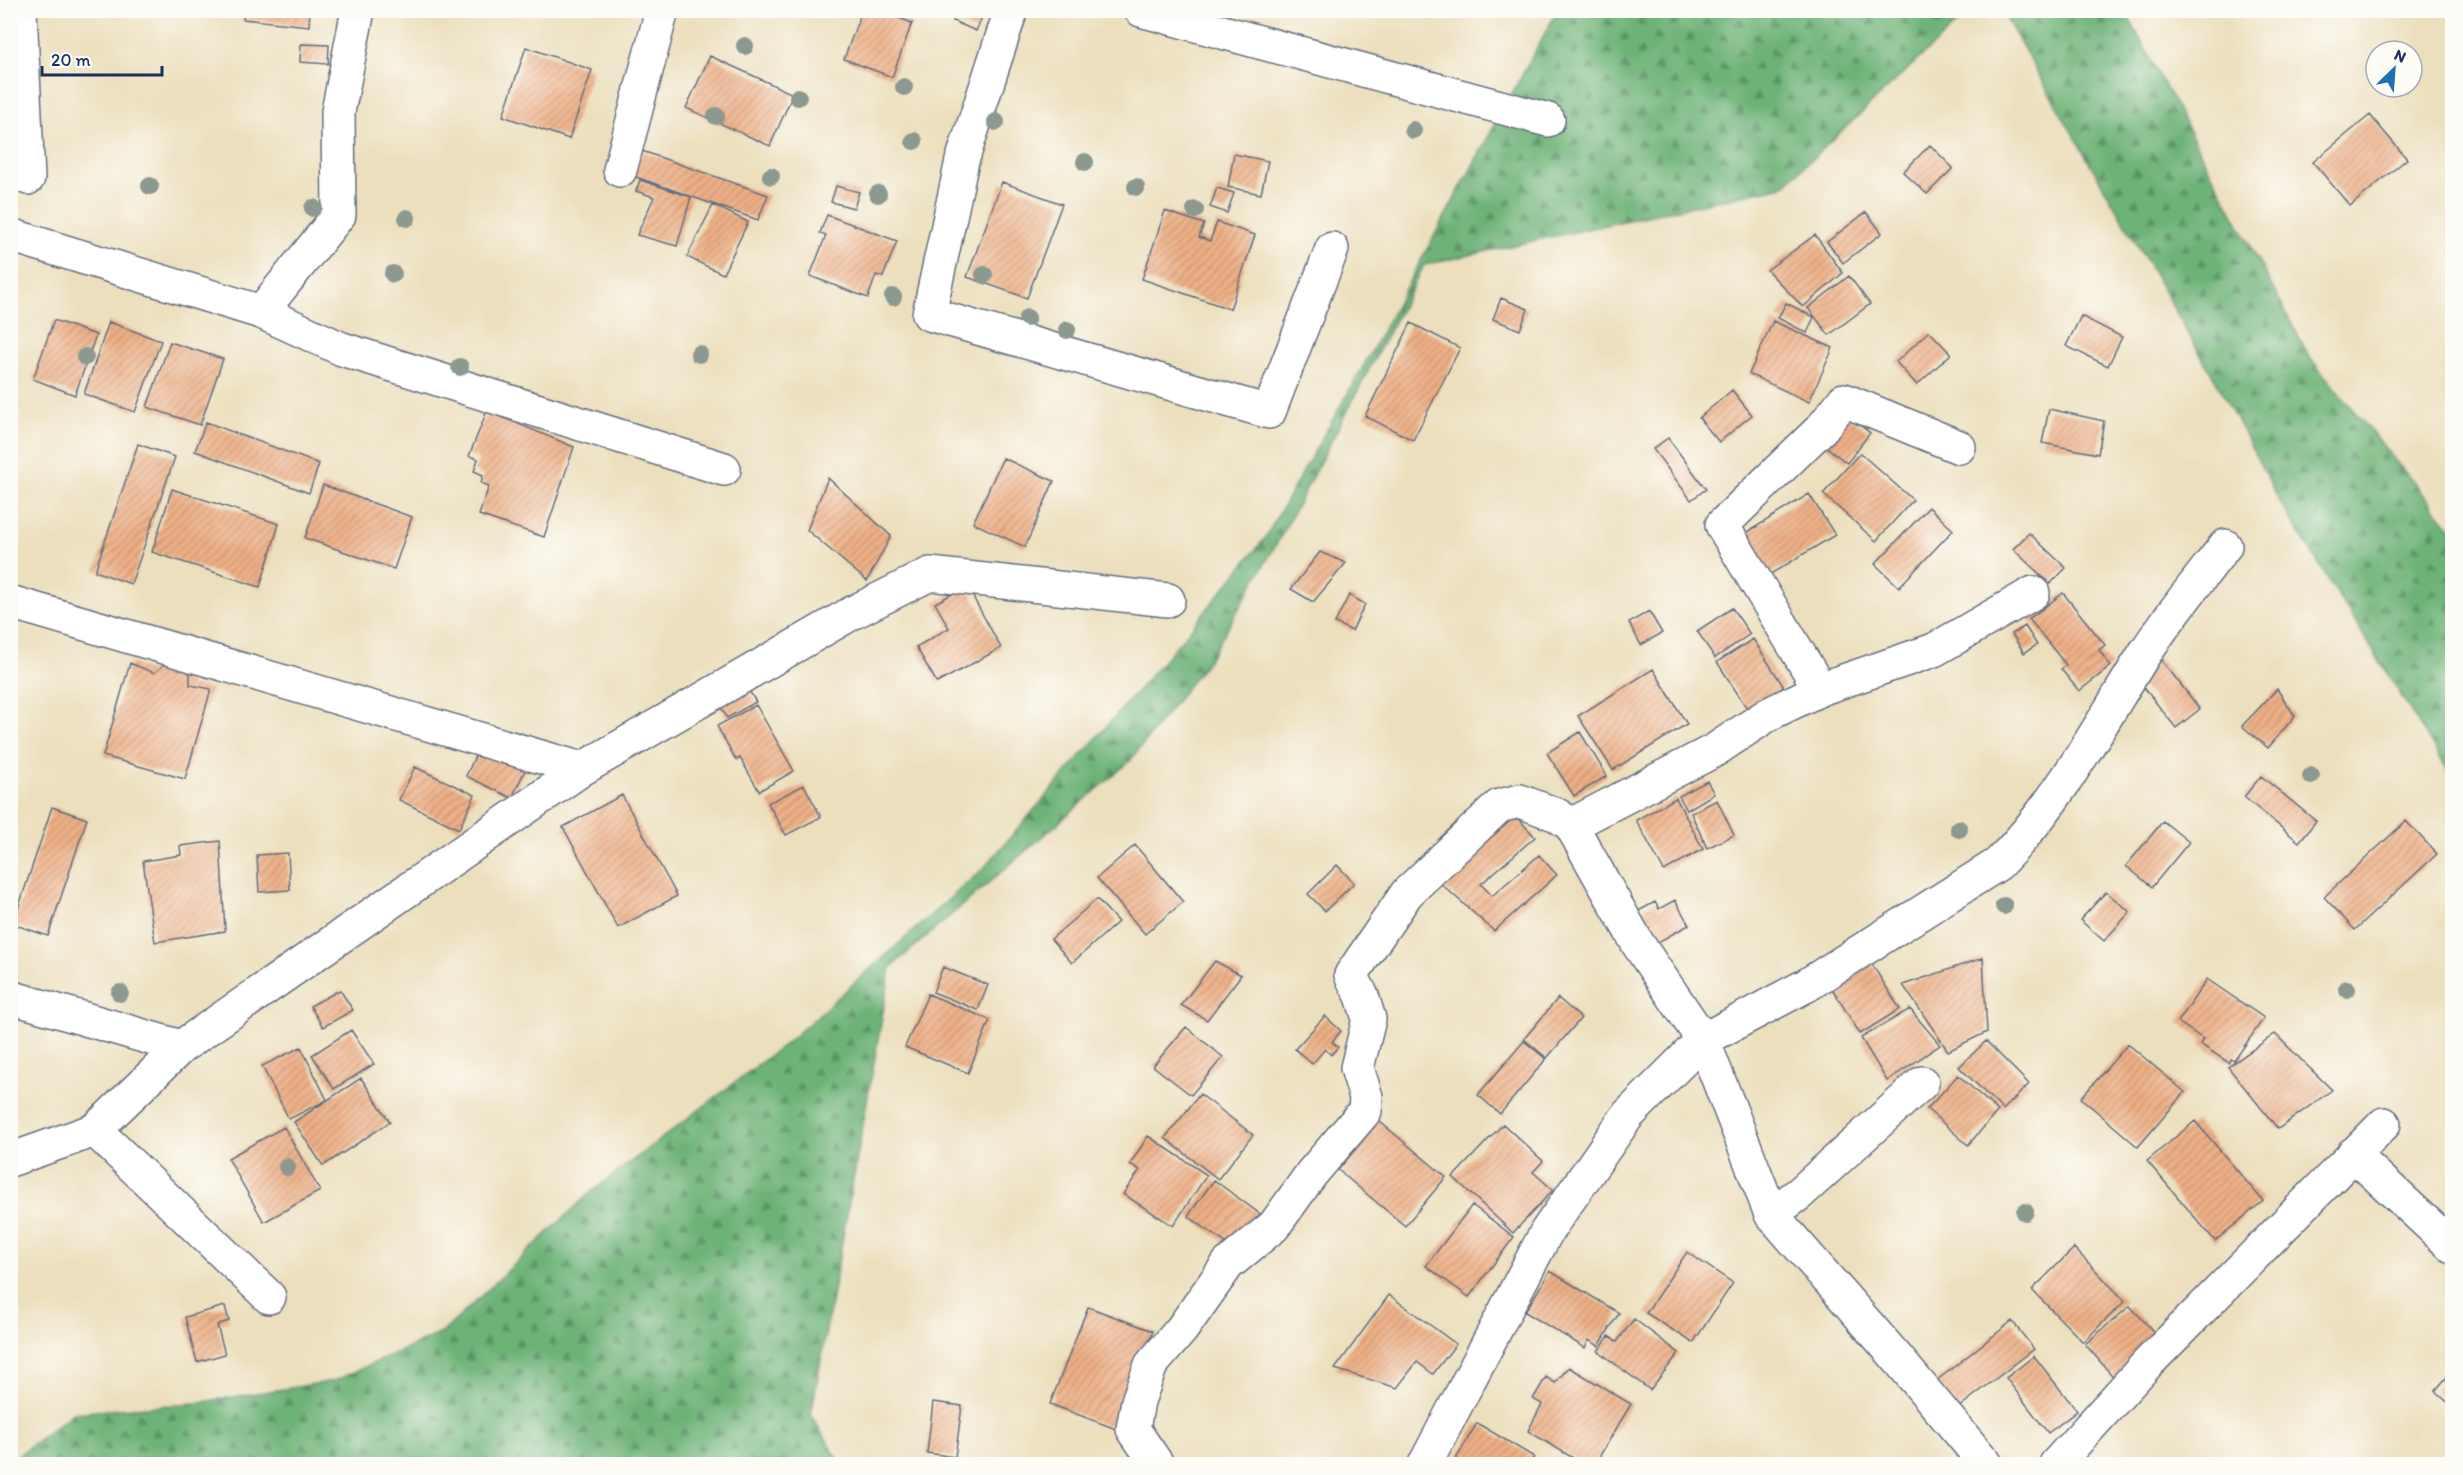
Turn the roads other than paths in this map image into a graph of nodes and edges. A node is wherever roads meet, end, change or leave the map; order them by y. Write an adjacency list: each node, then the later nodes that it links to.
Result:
1 (20, 10): 8 (street)
2 (358, 10): 11 (street)
3 (662, 10): 7 (street)
4 (1011, 10): 10 (street)
5 (1141, 10): 6 (street)
6 (1548, 120)
7 (620, 170)
8 (28, 178)
9 (10, 235): 11 (street)
10 (1332, 249)
11 (261, 312): 13 (street)
12 (1959, 447): 18 (street)
13 (724, 469)
14 (2224, 546): 22 (street)
15 (2033, 592): 18 (street)
16 (1168, 600): 19 (street)
17 (10, 602): 19 (street)
18 (1820, 689): 20 (street)
19 (582, 769): 23 (street)
20 (1571, 825): 22 (street); 32 (street)
21 (10, 997): 23 (street)
22 (1703, 1040): 29 (street); 33 (street)
23 (181, 1047): 26 (street)
24 (1922, 1083): 29 (street)
25 (2384, 1124): 27 (street)
26 (95, 1130): 28 (street); 31 (street)
27 (2353, 1154): 30 (street); 35 (street)
28 (10, 1160)
29 (1771, 1214): 34 (street)
30 (2452, 1246)
31 (268, 1297)
32 (1157, 1464)
33 (1425, 1464)
34 (1986, 1464)
35 (2056, 1464)

